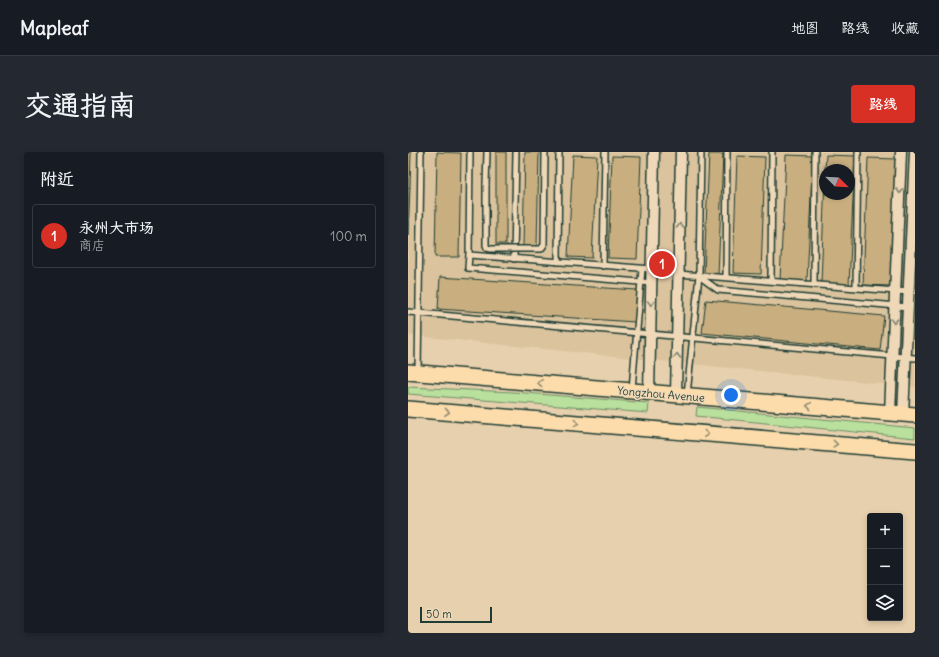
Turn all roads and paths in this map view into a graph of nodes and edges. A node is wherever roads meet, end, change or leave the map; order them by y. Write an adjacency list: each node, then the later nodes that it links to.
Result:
1 (420, 152): 35 (lane)
2 (470, 152): 17 (lane)
3 (487, 152): 5 (lane, bridge)
4 (516, 152): 18 (lane)
5 (546, 152)
6 (559, 152): 19 (lane)
7 (605, 152): 20 (lane)
8 (654, 152): 21 (street)
9 (681, 152): 22 (street, one-way to 9)
10 (701, 152): 23 (lane)
11 (727, 152): 24 (lane)
12 (772, 152): 25 (lane)
13 (815, 152): 28 (lane)
14 (858, 152): 29 (lane)
15 (901, 152): 30 (street, one-way to 30)
16 (915, 152): 31 (street)
17 (469, 255): 18 (lane); 26 (lane)
18 (514, 259): 19 (lane)
19 (558, 262): 20 (lane)
20 (603, 266): 21 (lane)
21 (647, 269): 26 (lane); 27 (street)
22 (678, 274): 23 (lane); 38 (street)
23 (699, 275): 24 (lane); 32 (lane); 39 (lane)
24 (726, 278): 25 (lane)
25 (771, 281): 28 (lane)
26 (641, 282): 27 (lane); 36 (lane)
27 (652, 283): 37 (street, one-way to 37)
28 (814, 285): 29 (lane)
29 (856, 288): 30 (lane)
30 (895, 291): 31 (lane); 32 (street)
31 (909, 292): 33 (street)
32 (894, 306): 33 (lane); 40 (street, one-way to 40)
33 (908, 307): 41 (street)
34 (408, 312): 35 (lane)
35 (419, 312): 36 (lane); 42 (lane)
36 (637, 333): 37 (lane); 43 (lane)
37 (650, 334): 38 (lane); 44 (street)
38 (677, 336): 39 (lane); 45 (street, one-way to 38)
39 (693, 338): 40 (lane); 45 (lane)
40 (892, 356): 41 (lane); 47 (street)
41 (910, 358): 47 (street)
42 (413, 372): 43 (main road, Yongzhou Avenue, one-way to 42)
43 (632, 391): 44 (main road, Yongzhou Avenue)
44 (649, 393): 45 (main road, Yongzhou Avenue)
45 (682, 396): 47 (main road, Yongzhou Avenue, one-way to 45)
46 (408, 408): 48 (main road, one-way to 48)
47 (903, 414)
48 (915, 451)

